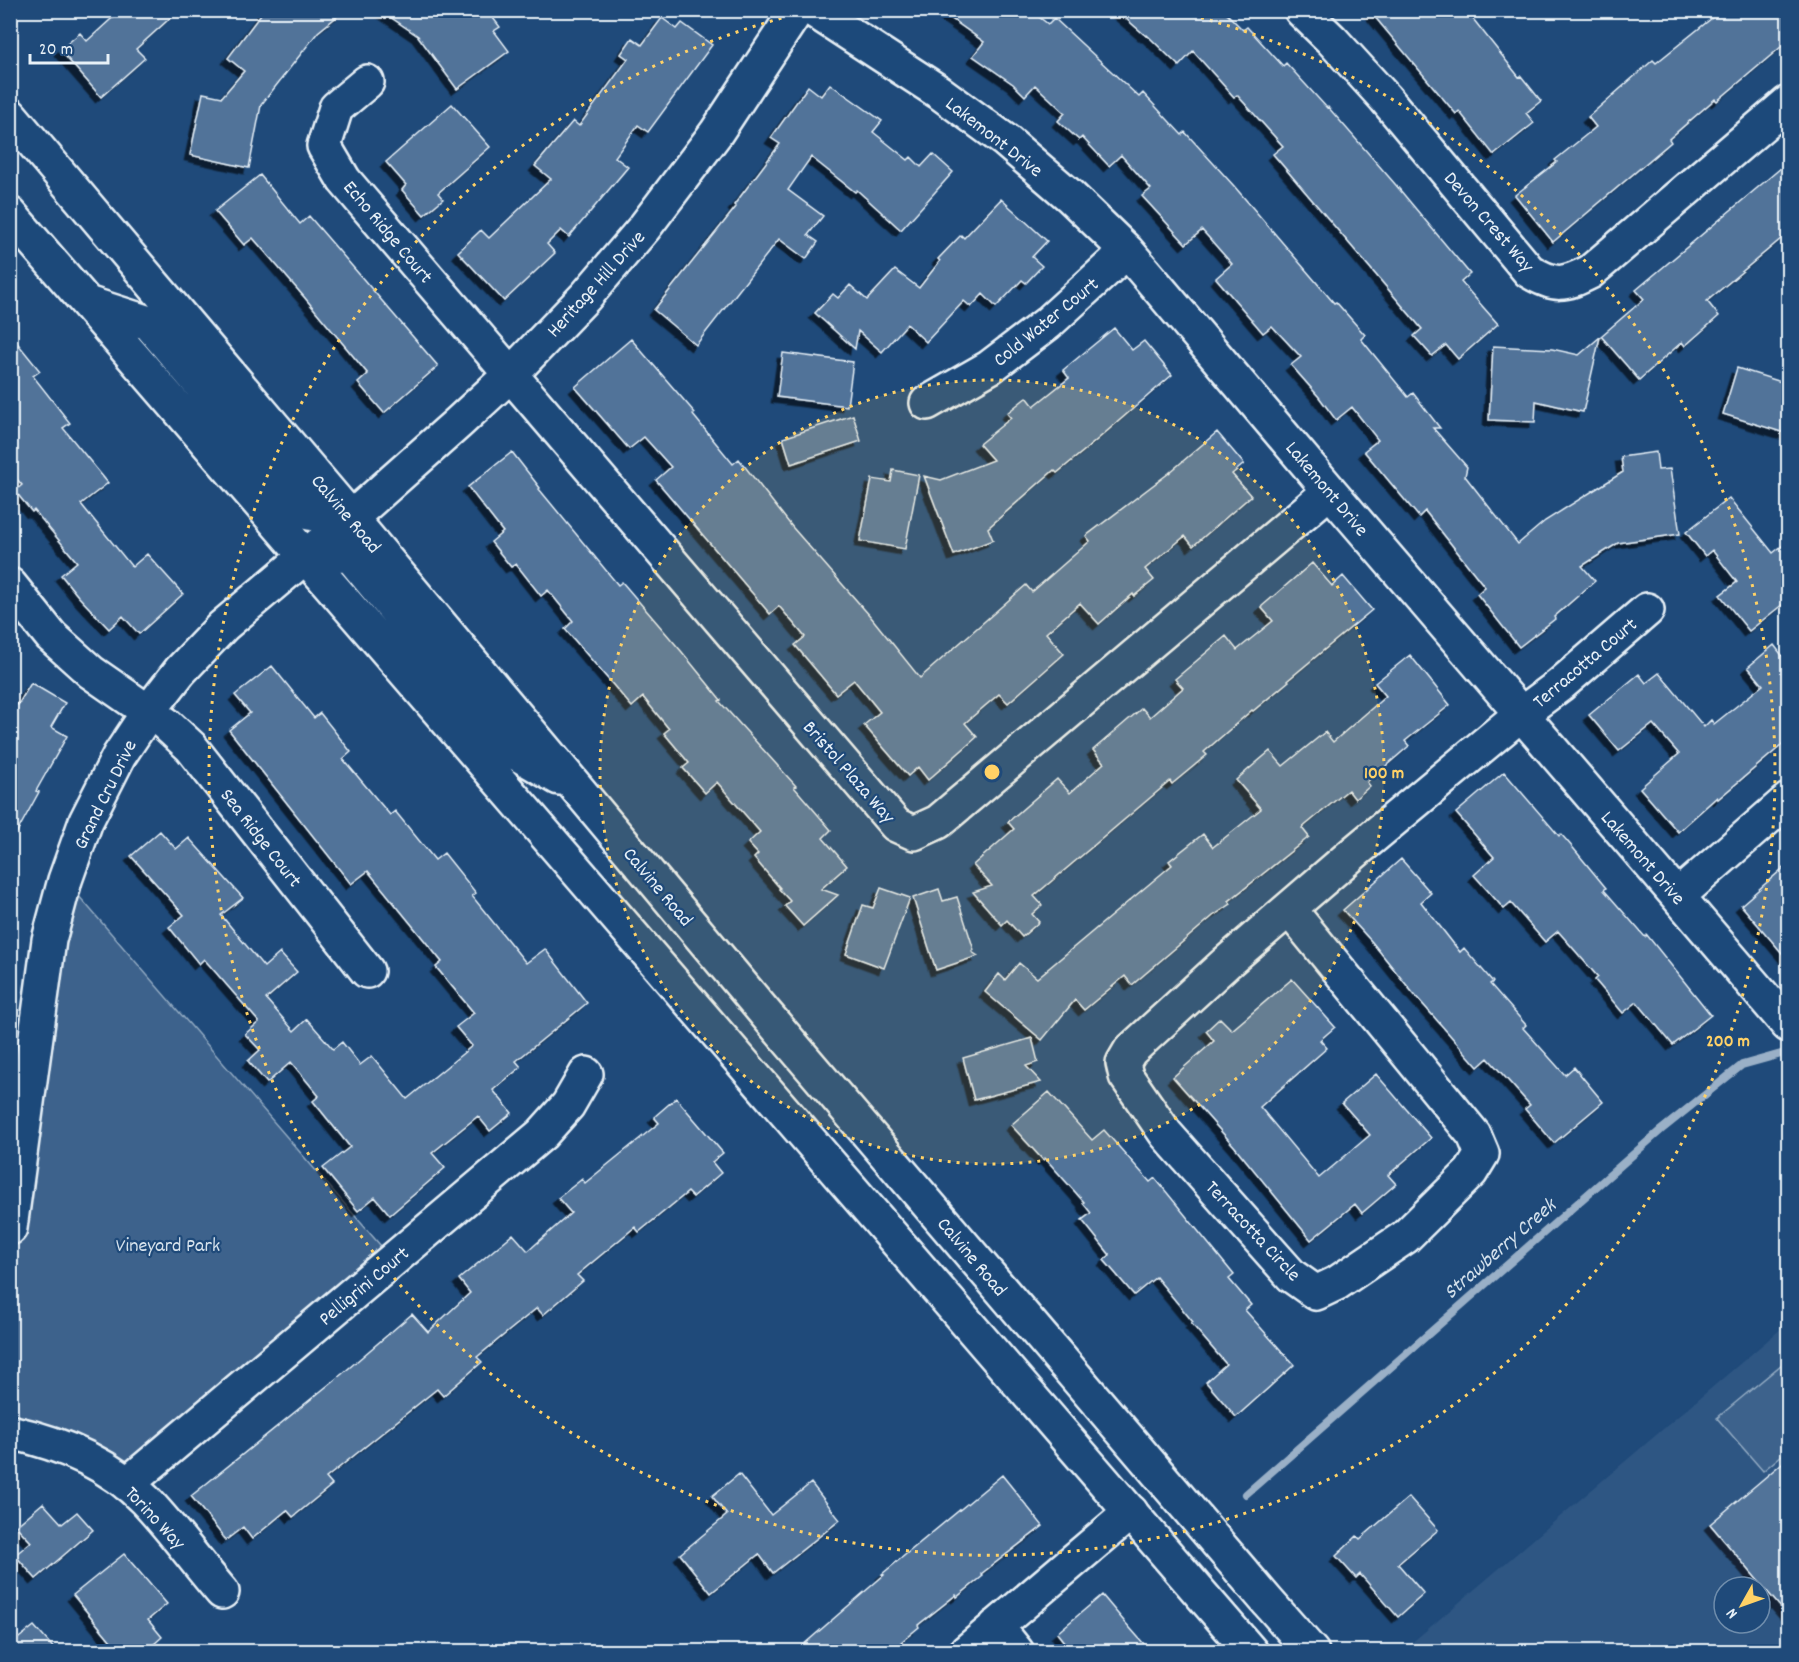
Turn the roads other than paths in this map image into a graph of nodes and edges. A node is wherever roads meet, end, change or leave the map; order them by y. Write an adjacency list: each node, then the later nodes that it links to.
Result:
1 (797, 10): 10 (street, Heritage Hill Drive)
2 (813, 10): 8 (street, Lakemont Drive)
3 (1301, 10): 5 (street, Devon Crest Way)
4 (367, 82): 10 (street, Echo Ridge Court)
5 (1788, 103)
6 (10, 115): 13 (street, Calvine Road)
7 (10, 214): 9 (street)
8 (1127, 251): 11 (street, Cold Water Court); 12 (street, Lakemont Drive)
9 (87, 303): 13 (street); 14 (street)
10 (510, 374): 12 (street, Bristol Plaza Way); 13 (street, Heritage Hill Drive)
11 (927, 403)
12 (1330, 491): 18 (street, Lakemont Drive)
13 (351, 518): 14 (street, Grand Cru Drive); 19 (street, Calvine Road)
14 (305, 556): 17 (street, Grand Cru Drive); 19 (street); 28 (street)
15 (10, 585): 17 (street, Sea Ridge Court)
16 (1647, 610): 18 (street, Terracotta Court)
17 (149, 711): 23 (street, Sea Ridge Court); 26 (street, Grand Cru Drive)
18 (1521, 714): 21 (street, Lakemont Drive); 22 (street, Terracotta Circle)
19 (578, 790): 32 (street, Calvine Road)
20 (1788, 800): 21 (street)
21 (1678, 896): 24 (street, Lakemont Drive)
22 (1289, 909): 22 (street, Terracotta Circle)
23 (367, 971)
24 (1785, 1020)
25 (586, 1074): 30 (street, Pelligrini Court)
26 (20, 1078): 27 (street, Grand Cru Drive)
27 (10, 1228)
28 (1037, 1403): 31 (street); 32 (street)
29 (10, 1432): 30 (street, Torino Way)
30 (127, 1484): 33 (street, Torino Way)
31 (1131, 1512): 34 (street); 37 (street)
32 (1235, 1564): 38 (street, Calvine Road)
33 (222, 1592)
34 (996, 1626): 35 (street); 36 (street)
35 (966, 1652)
36 (1017, 1652)
37 (1251, 1652)
38 (1312, 1652)

